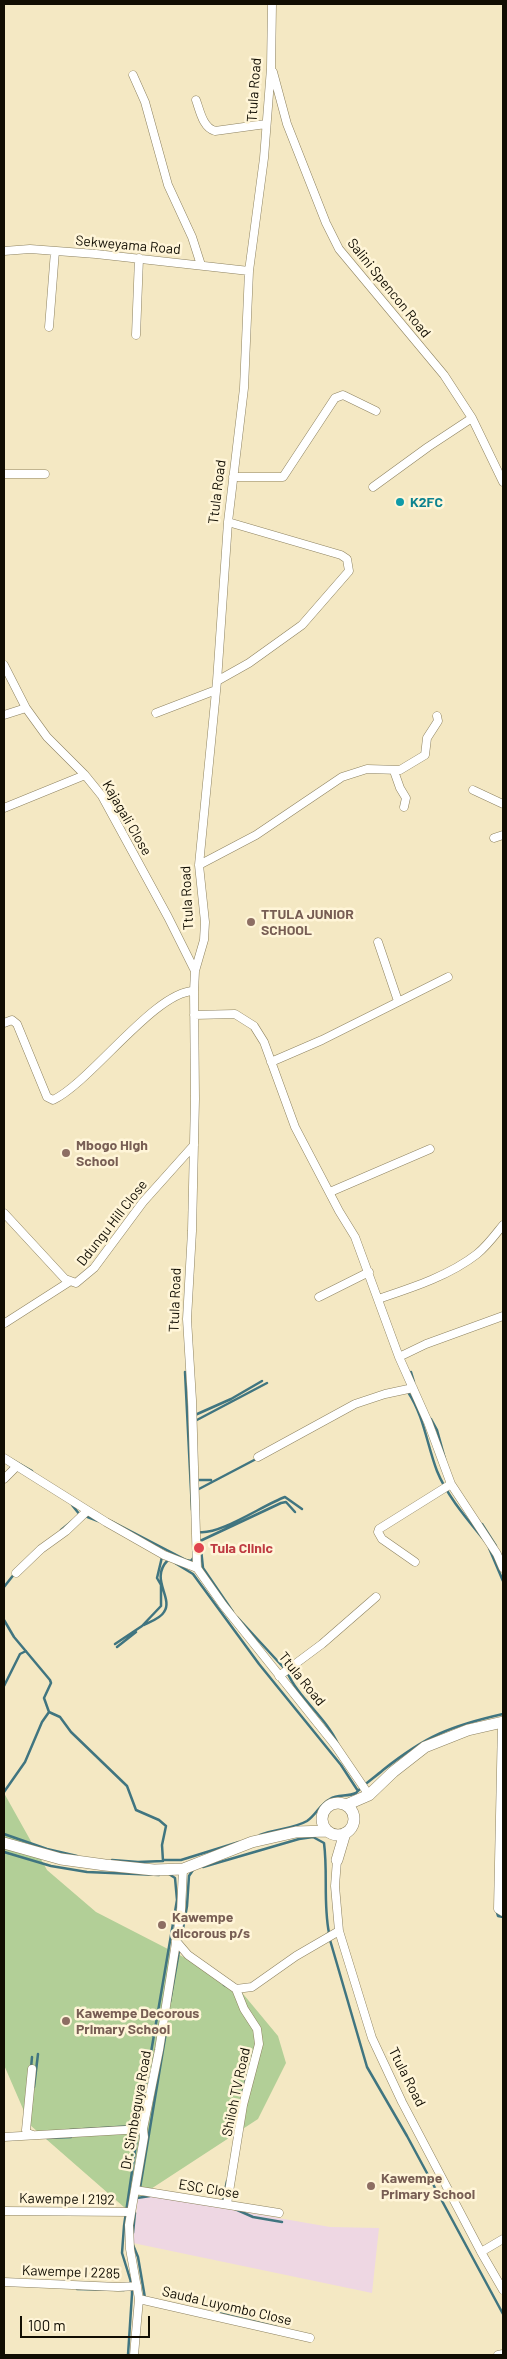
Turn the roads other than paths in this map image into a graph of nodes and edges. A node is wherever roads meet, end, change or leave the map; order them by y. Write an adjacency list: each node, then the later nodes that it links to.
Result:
1 (272, 4): 2 (street, Ttula Road)
2 (271, 68): 5 (street, Ttula Road); 14 (street, Salini Spencon Road)
3 (133, 75): 9 (street)
4 (196, 100): 5 (street)
5 (266, 124): 10 (street, Ttula Road)
6 (4, 251): 7 (street, Sekweyama Road)
7 (55, 251): 8 (street, Sekweyama Road); 11 (street)
8 (139, 258): 9 (street, Sekweyama Road); 12 (street)
9 (201, 265): 10 (street, Sekweyama Road)
10 (249, 271): 17 (street, Ttula Road)
11 (49, 327)
12 (136, 335)
13 (376, 411): 17 (street)
14 (472, 418): 18 (street, Salini Spencon Road); 19 (street)
15 (4, 474): 16 (street)
16 (45, 474)
17 (233, 477): 20 (street, Ttula Road)
18 (502, 477)
19 (373, 487)
20 (228, 522): 22 (street, Ttula Road); 22 (street)
21 (4, 665): 24 (street, Kajagali Close)
22 (217, 681): 23 (street, Ttula Road)
23 (216, 690): 25 (street); 36 (street, Ttula Road)
24 (26, 708): 26 (street); 29 (street, Kajagali Close)
25 (156, 713)
26 (4, 715)
27 (437, 716): 28 (street)
28 (394, 771): 32 (street); 36 (street)
29 (86, 775): 33 (street); 38 (street, Kajagali Close)
30 (473, 790): 31 (street)
31 (503, 804)
32 (404, 807)
33 (4, 808)
34 (503, 835): 35 (street)
35 (494, 838)
36 (199, 865): 38 (street, Ttula Road)
37 (378, 942): 41 (street)
38 (195, 971): 40 (street, Ttula Road)
39 (448, 977): 41 (street)
40 (194, 991): 42 (street, Ttula Road); 43 (street)
41 (398, 1001): 44 (street)
42 (194, 1015): 44 (street); 45 (street, Ttula Road)
43 (4, 1023)
44 (271, 1062): 47 (street)
45 (194, 1144): 51 (street, Ddungu Hill Close); 65 (street, Ttula Road)
46 (430, 1149): 47 (street)
47 (330, 1192): 50 (street)
48 (4, 1214): 51 (street, Ddungu Hill Close)
49 (503, 1225): 53 (street)
50 (369, 1272): 52 (street); 53 (street)
51 (69, 1282): 55 (street)
52 (319, 1297)
53 (378, 1298): 56 (street)
54 (503, 1316): 56 (street)
55 (5, 1323)
56 (398, 1357): 57 (street)
57 (412, 1388): 58 (street); 62 (street)
58 (258, 1457)
59 (4, 1458): 60 (street)
60 (16, 1467): 61 (street); 63 (street)
61 (4, 1479)
62 (451, 1484): 64 (street); 66 (street)
63 (87, 1511): 65 (street); 67 (street)
64 (415, 1562)
65 (197, 1568): 69 (street, Ttula Road)
66 (503, 1568)
67 (16, 1573)
68 (376, 1597): 69 (street)
69 (279, 1676): 71 (street, Ttula Road)
70 (502, 1722): 71 (street); 81 (street)
71 (368, 1795): 72 (street); 73 (street)
72 (346, 1805): 73 (street); 74 (street)
73 (354, 1814): 77 (street)
74 (322, 1816): 75 (street); 76 (street)
75 (296, 1832): 76 (street); 80 (street)
76 (330, 1833): 77 (street); 79 (street, Ttula Road)
77 (345, 1833): 79 (street, Ttula Road)
78 (4, 1843): 80 (street)
79 (337, 1860): 82 (street, Ttula Road)
80 (183, 1869): 83 (street, Dr. Simbeguya Road)
81 (503, 1912)
82 (339, 1931): 84 (street); 95 (street, Ttula Road)
83 (176, 1941): 84 (street); 86 (street, Dr. Simbeguya Road)
84 (236, 1989): 90 (street, Shiloh TV Road)
85 (32, 2069): 87 (street)
86 (143, 2129): 87 (street); 89 (street, Dr. Simbeguya Road)
87 (35, 2136): 88 (street)
88 (4, 2137)
89 (135, 2190): 90 (street, ESC Close); 92 (street, Dr. Simbeguya Road)
90 (227, 2204): 93 (street, ESC Close)
91 (4, 2211): 92 (street, Kawempe I 2192)
92 (131, 2212): 97 (street, Dr. Simbeguya Road)
93 (279, 2213)
94 (503, 2239): 95 (street)
95 (481, 2252): 98 (street, Ttula Road)
96 (4, 2282): 97 (street, Kawempe I 2285)
97 (137, 2286): 99 (street, Dr. Simbeguya Road)
98 (503, 2290)
99 (139, 2300): 100 (street, Sauda Luyombo Close); 102 (street, Dr. Simbeguya Road)
100 (310, 2338)
101 (503, 2354): 103 (street)
102 (134, 2355)
103 (498, 2355)

